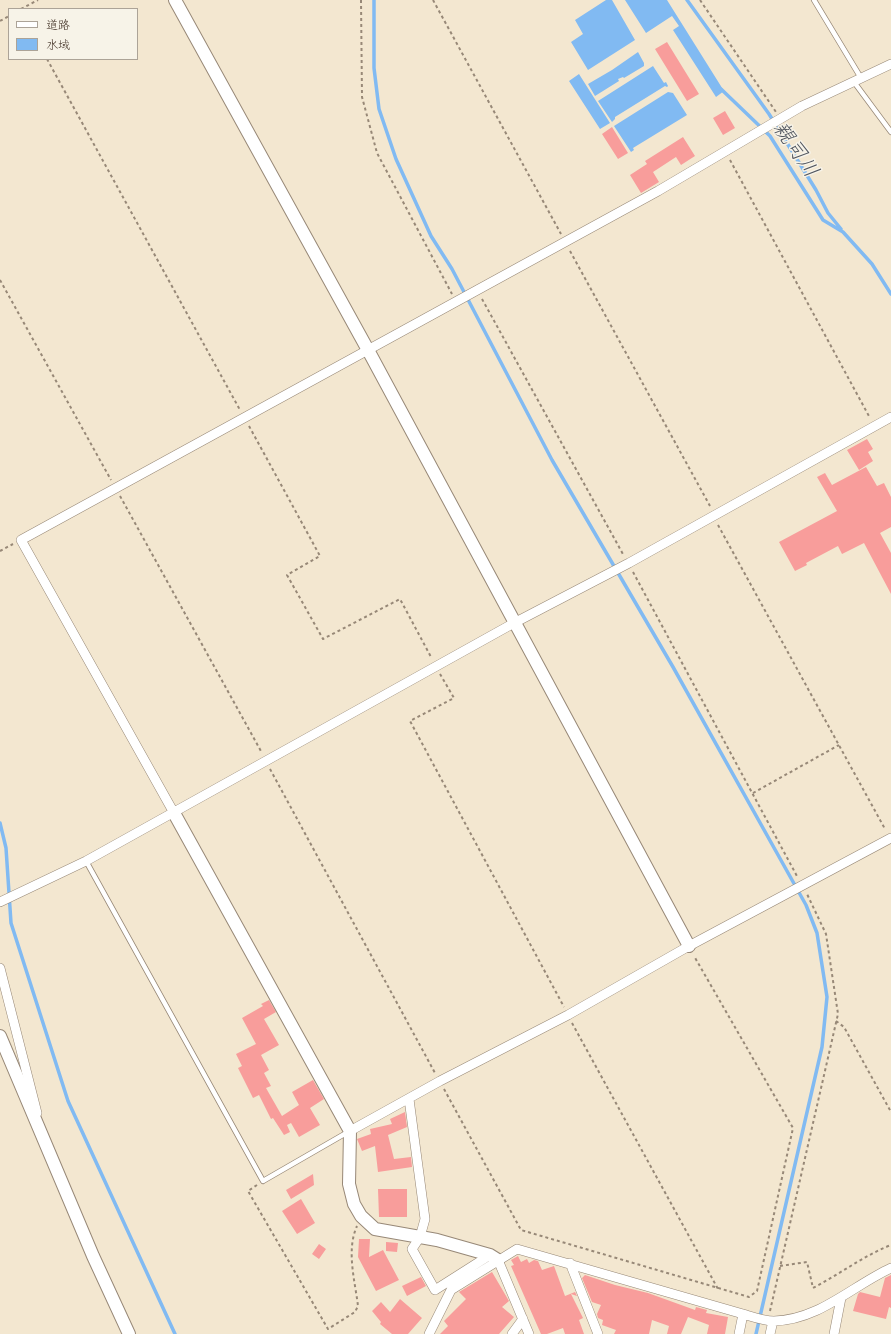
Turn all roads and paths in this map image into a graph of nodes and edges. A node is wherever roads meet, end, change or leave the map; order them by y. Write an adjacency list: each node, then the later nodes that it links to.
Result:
1 (38, 0): 7 (path)
2 (175, 0): 18 (street)
3 (361, 0): 17 (path)
4 (434, 0): 14 (path)
5 (700, 0): 11 (path)
6 (814, 0): 10 (lane)
7 (24, 8)
8 (48, 60): 20 (path)
9 (891, 64): 10 (street)
10 (857, 80): 11 (street); 12 (lane)
11 (781, 118): 13 (street)
12 (891, 132)
13 (725, 151): 14 (street); 21 (path)
14 (565, 241): 16 (street); 23 (path)
15 (0, 280): 22 (path)
16 (477, 291): 17 (street); 26 (path)
17 (456, 302): 18 (street)
18 (368, 350): 20 (street); 27 (street)
19 (891, 417): 21 (street)
20 (244, 418): 22 (street); 28 (path)
21 (875, 426): 23 (street)
22 (115, 488): 24 (street); 30 (path)
23 (715, 515): 26 (street); 29 (path)
24 (21, 540): 25 (path); 32 (street)
25 (0, 551)
26 (629, 563): 27 (street); 31 (path)
27 (514, 623): 28 (street); 37 (street)
28 (437, 667): 30 (street); 39 (path)
29 (839, 745): 31 (path); 33 (path)
30 (266, 762): 32 (street); 42 (path)
31 (753, 793): 35 (path)
32 (174, 813): 34 (street); 45 (street)
33 (891, 839): 35 (street)
34 (86, 861): 36 (street); 47 (lane)
35 (803, 886): 37 (street); 40 (path)
36 (0, 902)
37 (689, 946): 39 (street); 55 (path)
38 (0, 968): 46 (street)
39 (568, 1015): 42 (street); 55 (path)
40 (836, 1021): 44 (path); 53 (path)
41 (0, 1036): 46 (street)
42 (440, 1081): 43 (street); 55 (path)
43 (409, 1098): 45 (street); 49 (street)
44 (891, 1112)
45 (350, 1131): 47 (lane); 48 (street)
46 (43, 1138): 60 (street)
47 (263, 1181): 48 (path)
48 (361, 1216): 49 (street)
49 (420, 1237): 51 (street); 51 (street)
50 (891, 1244): 53 (path)
51 (494, 1257): 52 (street); 58 (street); 61 (street)
52 (570, 1263): 57 (street); 64 (street)
53 (780, 1266): 59 (path)
54 (891, 1268): 56 (street)
55 (718, 1289)
56 (841, 1298): 59 (street); 67 (street)
57 (744, 1314): 59 (street); 65 (street)
58 (523, 1319): 62 (street); 63 (street)
59 (770, 1321): 66 (street)
60 (129, 1334)
61 (429, 1334)
62 (512, 1334)
63 (529, 1334)
64 (598, 1334)
65 (739, 1334)
66 (770, 1334)
67 (834, 1334)

